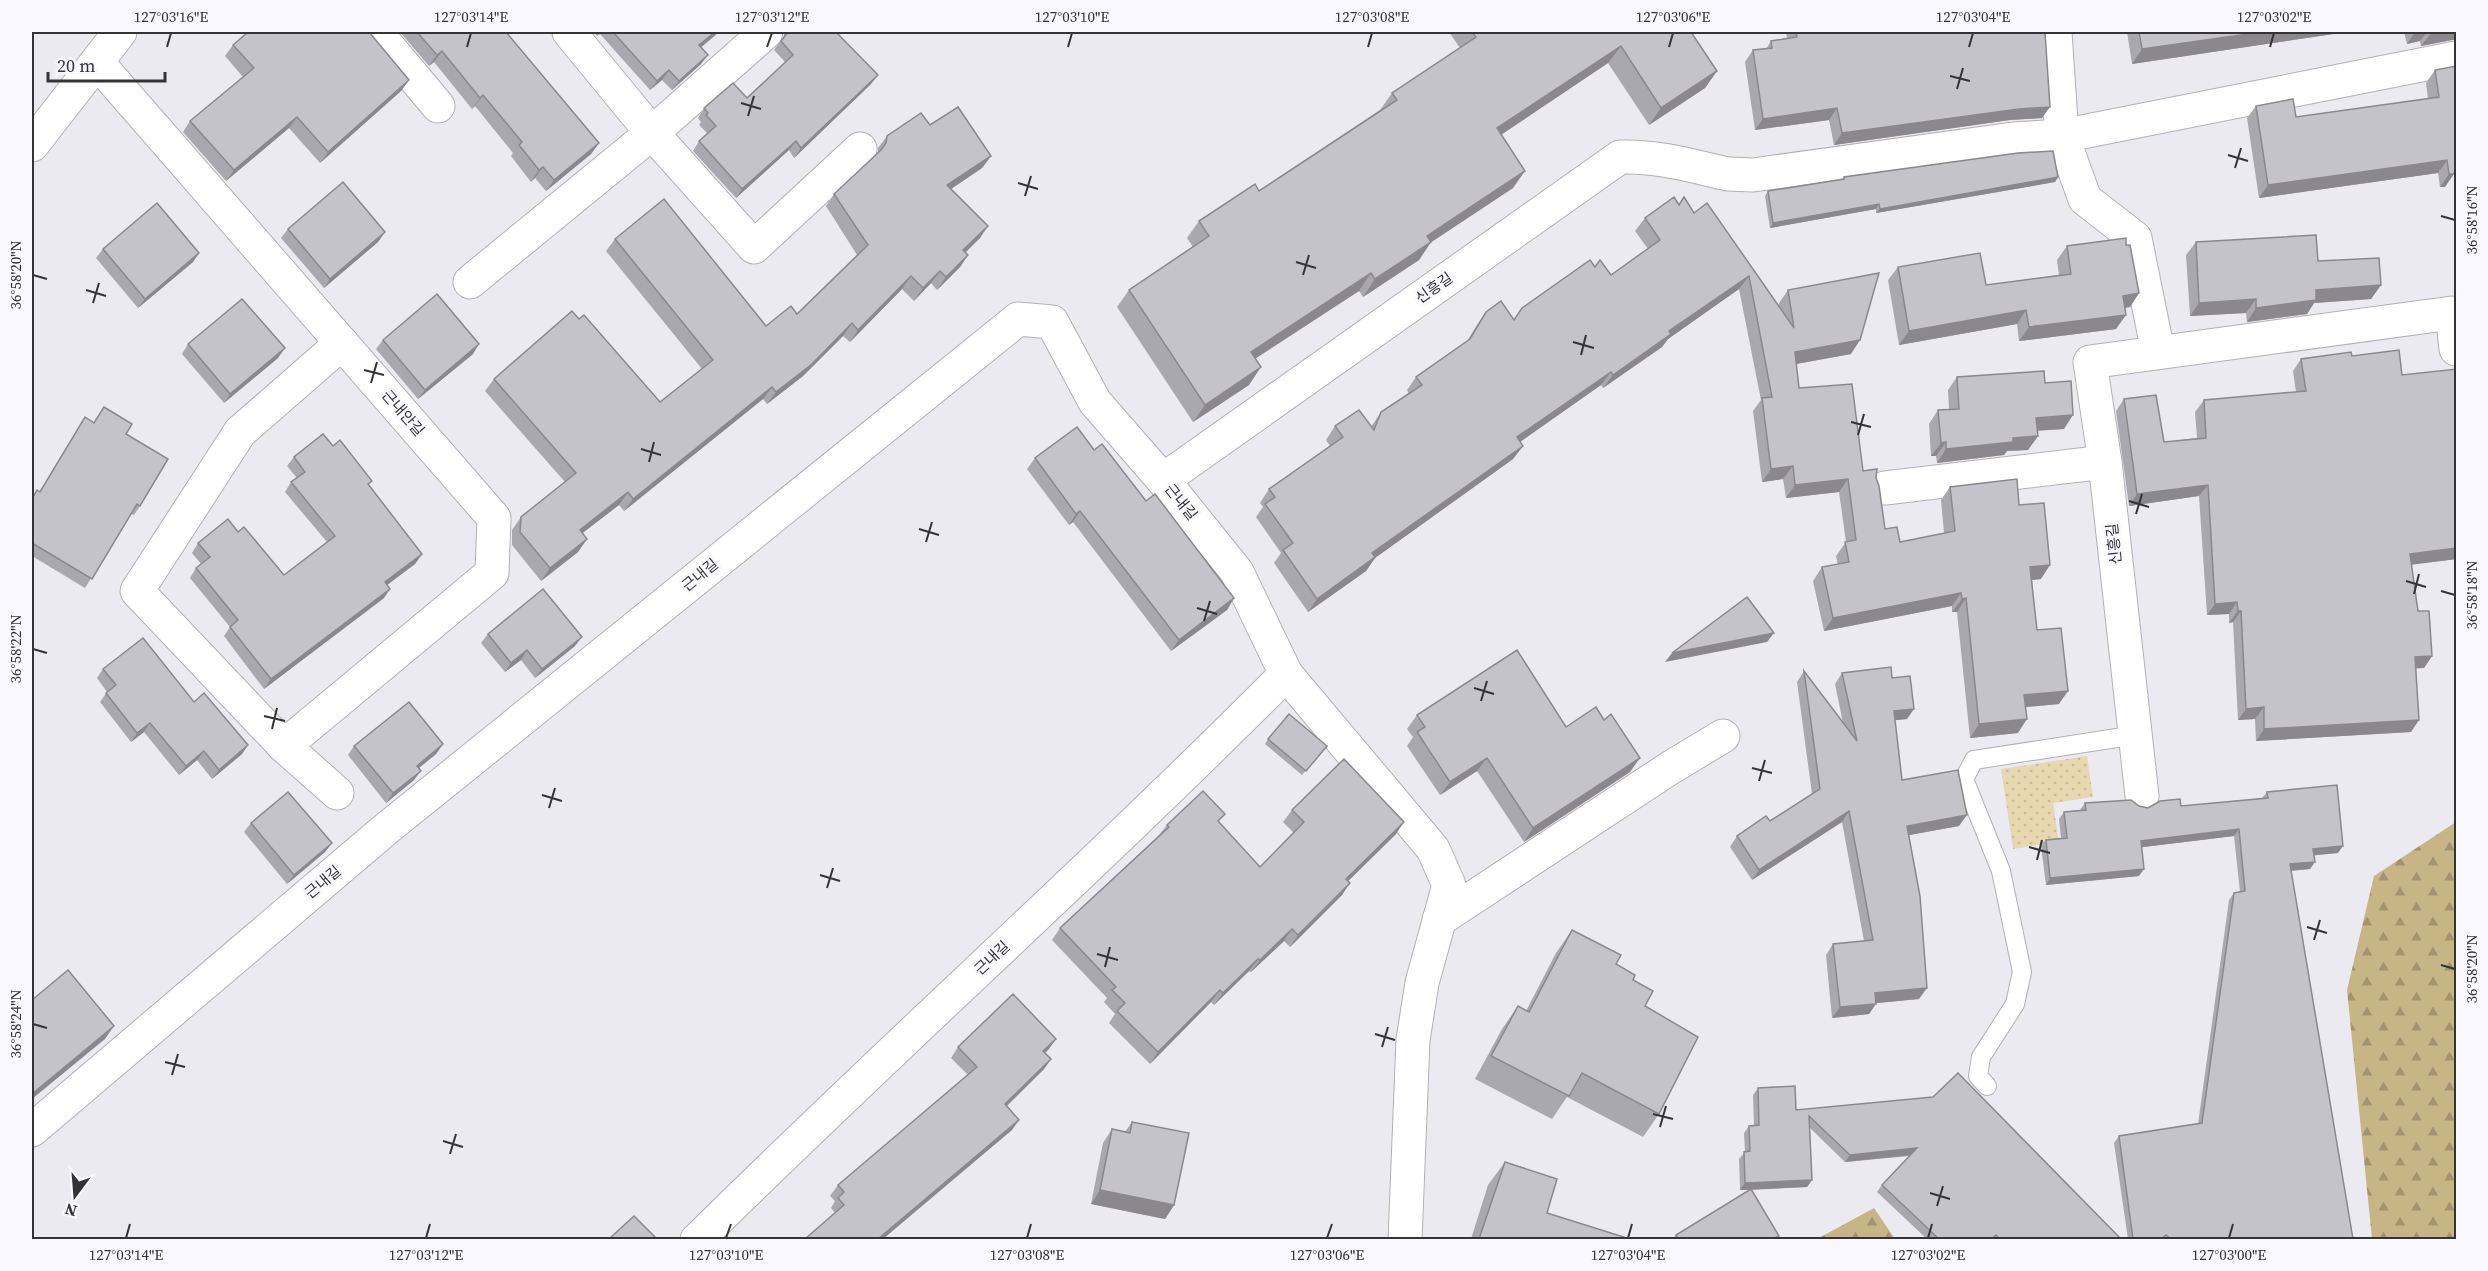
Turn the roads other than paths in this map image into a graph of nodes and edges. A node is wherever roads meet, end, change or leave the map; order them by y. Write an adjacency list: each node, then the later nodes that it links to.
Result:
1 (120, 32): 7 (street)
2 (376, 32): 8 (street)
3 (569, 32): 9 (street)
4 (766, 32): 9 (street)
5 (2055, 32): 10 (street)
6 (2457, 58): 10 (street, 신흥길)
7 (97, 62): 11 (street); 14 (street, 근내안길)
8 (438, 106)
9 (652, 133): 12 (street); 13 (street)
10 (2062, 136): 16 (street); 18 (street, 신흥길)
11 (32, 145)
12 (860, 149)
13 (470, 282)
14 (342, 343): 23 (street); 23 (street, 근내안길)
15 (2457, 349): 16 (street, 신흥길)
16 (2158, 352): 17 (street, 신흥길)
17 (2105, 462): 19 (street); 21 (street, 신흥길)
18 (1163, 480): 20 (street, 근내길); 28 (street, 근내길)
19 (1885, 488)
20 (1286, 674): 26 (street, 근내길); 29 (street, 근내길)
21 (2136, 735): 25 (street, 신흥길); 27 (lane)
22 (1723, 736): 26 (street)
23 (284, 746): 24 (street)
24 (337, 793)
25 (2142, 796)
26 (1439, 920): 30 (street, 근내길)
27 (1988, 1086)
28 (32, 1130)
29 (697, 1239)
30 (1405, 1239)

